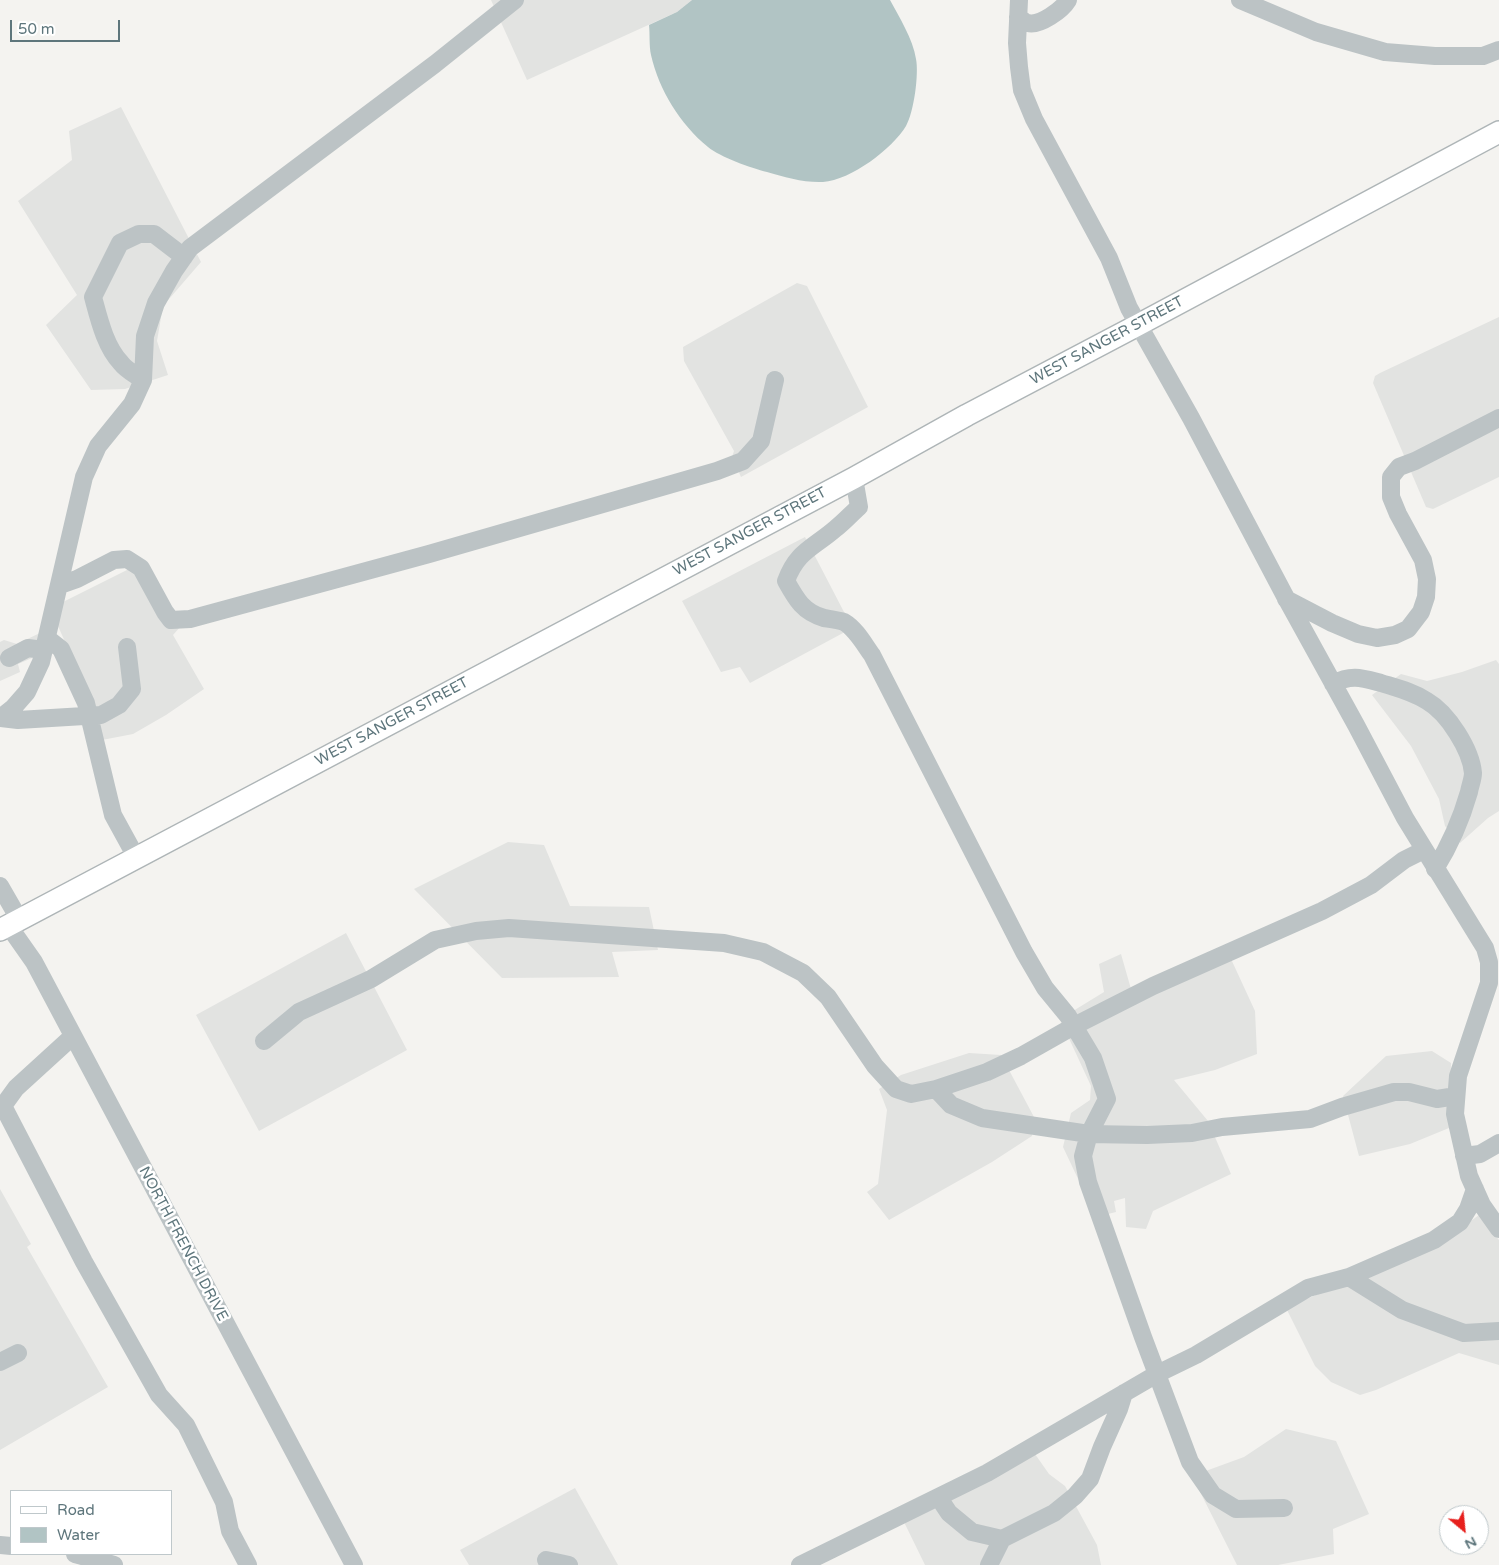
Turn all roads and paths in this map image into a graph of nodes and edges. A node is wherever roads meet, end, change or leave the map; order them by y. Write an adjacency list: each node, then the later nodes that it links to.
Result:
1 (514, 0): 7 (street)
2 (1068, 0): 4 (street)
3 (1240, 0): 5 (street)
4 (1018, 8): 8 (street)
5 (1499, 50)
6 (1499, 132): 8 (main road, WEST SANGER STREET)
7 (184, 257): 9 (street); 9 (street)
8 (1138, 325): 12 (main road, WEST SANGER STREET); 14 (street)
9 (143, 380): 13 (street)
10 (775, 380): 13 (street)
11 (1499, 418): 14 (street)
12 (854, 478): 22 (main road, WEST SANGER STREET); 26 (street)
13 (60, 584): 15 (street)
14 (1286, 598): 18 (street)
15 (46, 644): 17 (street); 19 (street); 20 (street)
16 (127, 647): 19 (street)
17 (9, 658)
18 (1333, 684): 21 (street); 23 (street)
19 (89, 714): 20 (street); 22 (street)
20 (0, 718)
21 (1424, 850): 23 (street); 26 (street)
22 (136, 858): 25 (main road, WEST SANGER STREET)
23 (1435, 869): 30 (street)
24 (0, 886): 25 (street, NORTH FRENCH DRIVE)
25 (9, 925): 27 (street, NORTH FRENCH DRIVE)
26 (1074, 1026): 29 (street); 31 (street)
27 (73, 1036): 48 (street); 49 (street, NORTH FRENCH DRIVE)
28 (264, 1041): 29 (street)
29 (936, 1089): 31 (street)
30 (1456, 1096): 31 (street); 33 (street)
31 (1089, 1134): 40 (street)
32 (1499, 1143): 33 (street)
33 (1464, 1156): 34 (street)
34 (1475, 1189): 35 (street); 36 (street)
35 (1499, 1229)
36 (1349, 1277): 37 (street); 40 (street)
37 (1497, 1334)
38 (18, 1353): 39 (street)
39 (0, 1362)
40 (1157, 1374): 41 (street); 43 (street)
41 (1124, 1393): 42 (street); 44 (street)
42 (939, 1498): 44 (street); 51 (street)
43 (1284, 1508)
44 (1002, 1539): 52 (street)
45 (79, 1555): 47 (street)
46 (546, 1560): 50 (street)
47 (114, 1565)
48 (248, 1565)
49 (354, 1565)
50 (569, 1565)
51 (800, 1565)
52 (989, 1565)

